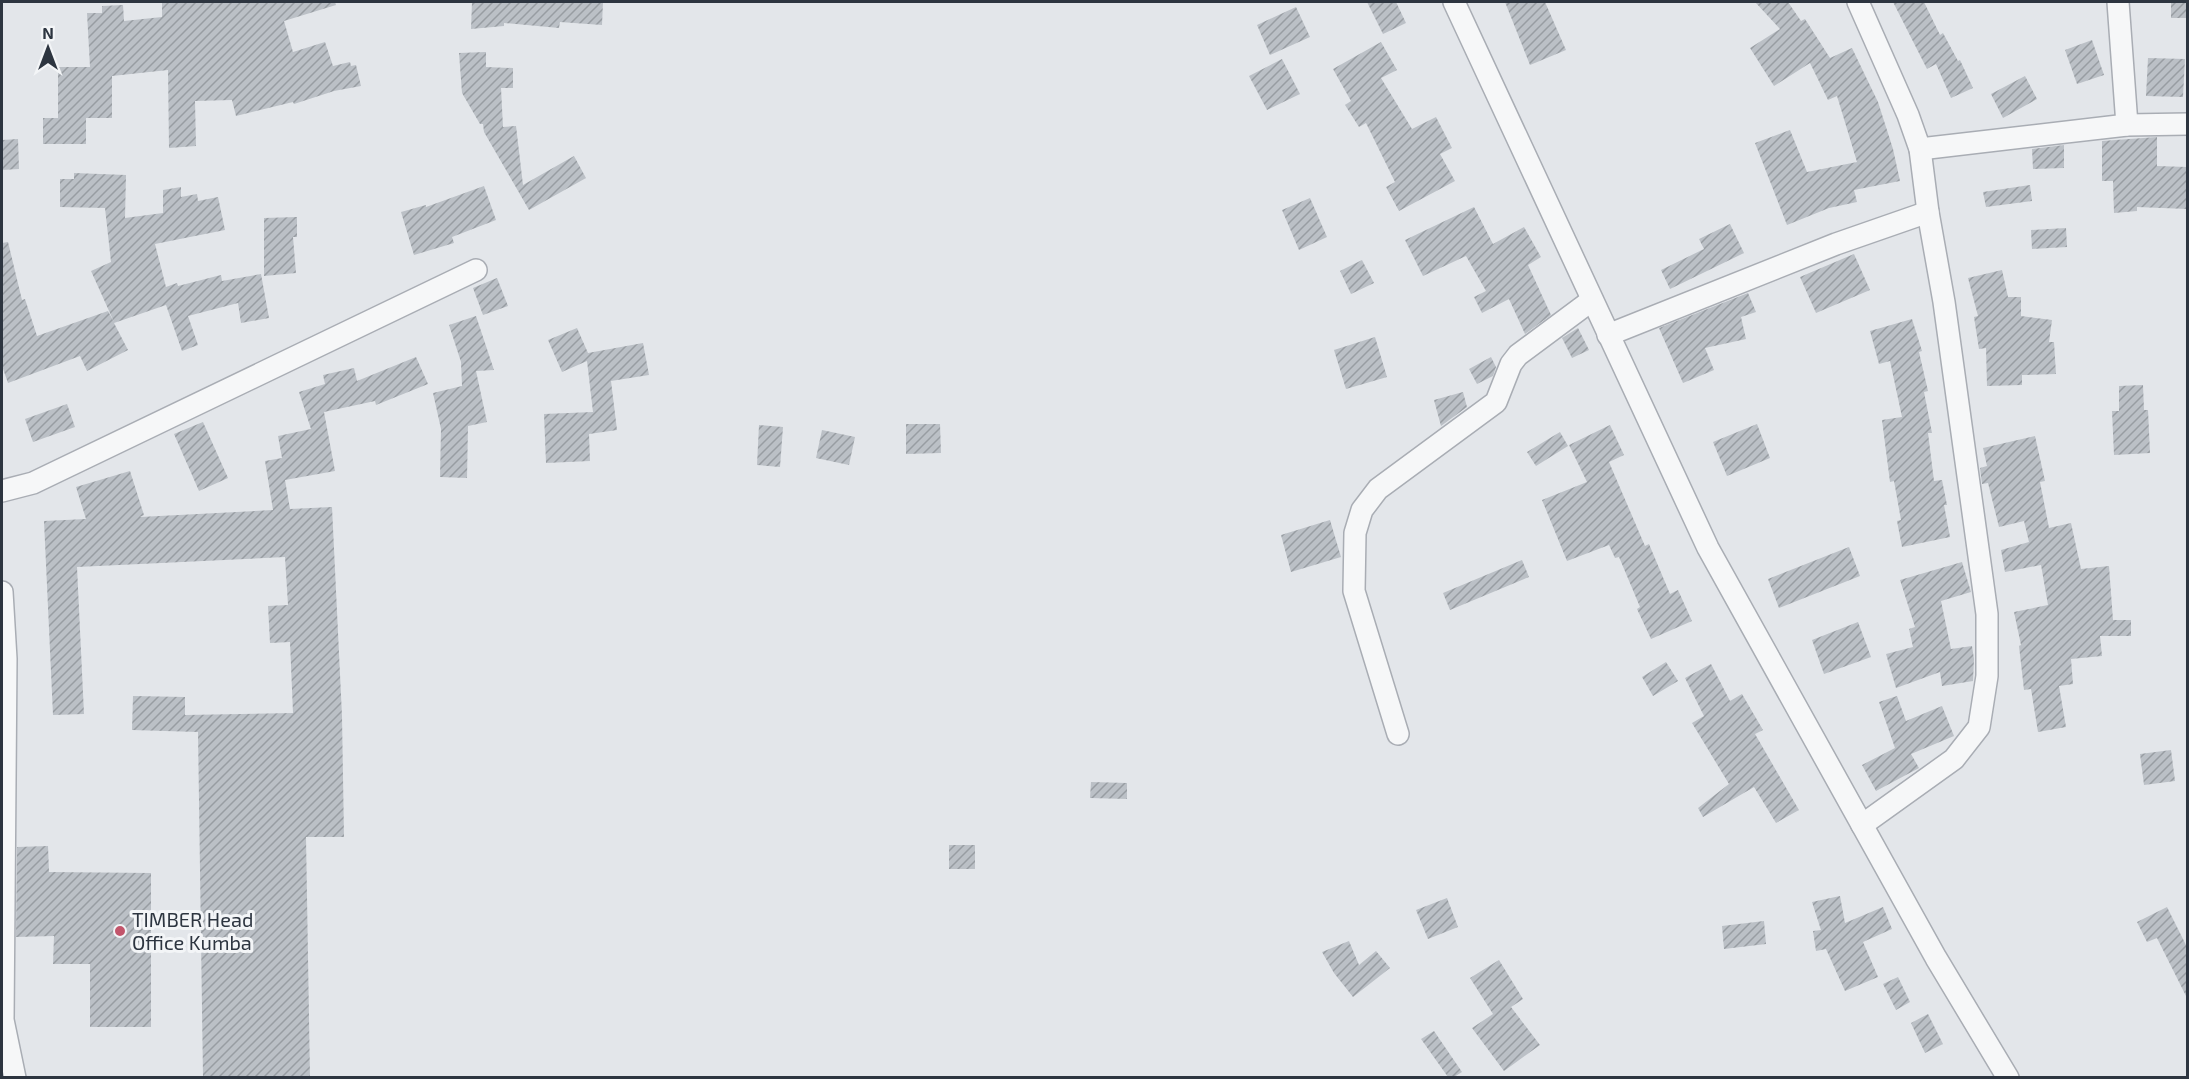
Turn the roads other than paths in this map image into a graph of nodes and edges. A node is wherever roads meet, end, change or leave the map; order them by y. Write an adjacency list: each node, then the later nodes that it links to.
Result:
1 (1454, 2): 9 (street)
2 (1858, 2): 6 (street)
3 (2118, 2): 5 (street)
4 (2187, 124): 5 (street)
5 (2127, 125): 6 (street)
6 (1920, 149): 7 (street)
7 (1928, 212): 10 (street); 14 (street)
8 (476, 270): 11 (street)
9 (1592, 300): 10 (street); 13 (street)
10 (1608, 334): 14 (street)
11 (2, 491)
12 (2, 592): 15 (street)
13 (1398, 734)
14 (1862, 825): 16 (street)
15 (15, 1077)
16 (2008, 1077)

